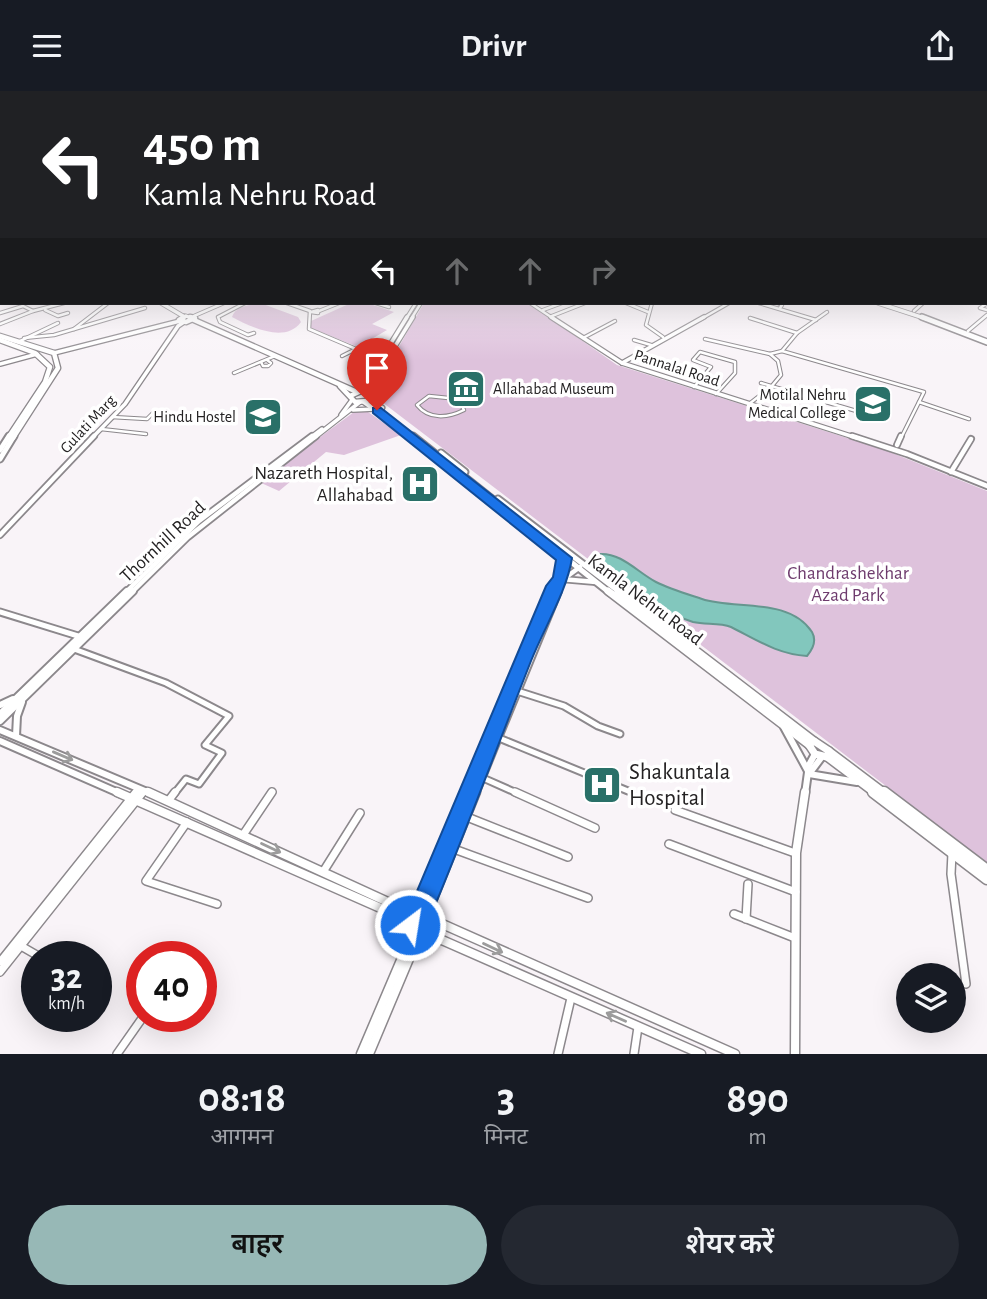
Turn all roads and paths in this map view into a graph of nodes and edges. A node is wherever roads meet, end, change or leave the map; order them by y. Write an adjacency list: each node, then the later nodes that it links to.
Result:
1 (58, 305): 25 (street)
2 (105, 305): 43 (street)
3 (163, 305): 38 (main road)
4 (220, 305): 36 (street)
5 (241, 305): 45 (street)
6 (293, 305): 57 (street)
7 (334, 305): 28 (street)
8 (382, 305): 22 (street)
9 (417, 305): 61 (street)
10 (417, 305): 79 (street)
11 (534, 305): 26 (street, Pannalal Road)
12 (557, 305): 26 (street)
13 (580, 305): 35 (street)
14 (632, 305): 29 (street)
15 (651, 305): 29 (street)
16 (725, 305): 47 (street)
17 (766, 305): 24 (street)
18 (781, 305): 24 (street)
19 (884, 305): 53 (main road)
20 (892, 305): 30 (main road)
21 (921, 305): 30 (street)
22 (389, 307)
23 (145, 308): 43 (street)
24 (779, 309): 39 (street)
25 (44, 310): 27 (street); 33 (street)
26 (543, 310): 35 (street, Pannalal Road)
27 (33, 311): 32 (street); 42 (street)
28 (319, 311)
29 (648, 311): 47 (street)
30 (914, 311): 44 (main road)
31 (827, 312): 39 (street)
32 (0, 313)
33 (68, 313)
34 (987, 313): 44 (street)
35 (552, 316): 50 (street, Pannalal Road)
36 (194, 318): 38 (main road); 63 (main road)
37 (750, 318): 46 (street)
38 (182, 320): 60 (street); 85 (street, Gulati Marg)
39 (817, 320): 46 (street)
40 (615, 321): 50 (street)
41 (58, 323): 49 (street)
42 (0, 324)
43 (74, 330): 49 (street)
44 (968, 331): 53 (main road)
45 (254, 333)
46 (797, 333): 58 (street)
47 (663, 337): 55 (street)
48 (0, 338): 54 (main road); 59 (main road)
49 (24, 338): 54 (street)
50 (583, 338): 66 (street, Pannalal Road)
51 (705, 339): 62 (street)
52 (634, 340): 55 (street)
53 (987, 341)
54 (18, 342): 56 (main road)
55 (651, 345): 66 (street)
56 (45, 349): 59 (main road); 60 (main road)
57 (356, 349): 61 (street); 64 (street)
58 (782, 351): 62 (street); 80 (street)
59 (36, 353): 65 (main road); 67 (street)
60 (54, 353): 65 (main road); 93 (main road)
61 (384, 353): 69 (street)
62 (770, 354): 72 (street)
63 (276, 356): 68 (street); 70 (main road)
64 (342, 356)
65 (44, 359): 92 (main road)
66 (622, 363): 74 (street, Pannalal Road)
67 (0, 365)
68 (234, 373)
69 (367, 382): 73 (street); 75 (street)
70 (336, 383): 73 (main road); 77 (main road)
71 (761, 383): 72 (street)
72 (772, 386): 81 (street); 82 (street)
73 (345, 387): 75 (main road)
74 (694, 387): 76 (street, Pannalal Road); 76 (street)
75 (357, 391): 77 (main road); 79 (main road)
76 (716, 394): 82 (street, Pannalal Road)
77 (351, 398): 79 (main road); 102 (street, Thornhill Road)
78 (423, 398): 78 (street)
79 (366, 399): 83 (main road, Kamla Nehru Road); 84 (street, Thornhill Road); 98 (main road, Kamla Nehru Road)
80 (919, 402): 87 (street); 91 (street)
81 (882, 403)
82 (749, 404): 94 (street, Pannalal Road)
83 (375, 409): 84 (street); 97 (main road, Kamla Nehru Road)
84 (352, 410): 103 (street, Thornhill Road)
85 (113, 417): 86 (street); 88 (street, Gulati Marg)
86 (174, 418)
87 (969, 419)
88 (101, 429): 89 (street); 96 (street, Gulati Marg)
89 (146, 434)
90 (971, 439): 94 (street)
91 (897, 445)
92 (0, 450)
93 (0, 459)
94 (951, 472): 95 (street, Pannalal Road)
95 (987, 486)
96 (0, 535)
97 (564, 558): 98 (main road, Kamla Nehru Road); 99 (street)
98 (580, 567): 99 (street); 100 (main road, Kamla Nehru Road); 114 (main road, Kamla Nehru Road)
99 (561, 579): 100 (street); 104 (street); 144 (street)
100 (596, 582): 109 (main road, Kamla Nehru Road)
101 (0, 612): 102 (street)
102 (78, 636): 105 (street, Thornhill Road)
103 (74, 649): 105 (street, Thornhill Road); 124 (street)
104 (517, 691): 111 (street); 113 (street)
105 (22, 696): 106 (street); 107 (street, Thornhill Road); 108 (street, Thornhill Road); 112 (street)
106 (0, 705)
107 (0, 714)
108 (0, 721)
109 (781, 723): 114 (main road, Kamla Nehru Road); 117 (street)
110 (0, 730): 112 (street)
111 (620, 734)
112 (16, 736): 120 (street, one-way to 120)
113 (499, 738): 118 (street); 121 (street)
114 (812, 743): 116 (main road); 116 (main road)
115 (3, 744): 123 (street)
116 (823, 755): 117 (street); 119 (main road); 136 (main road)
117 (809, 774): 119 (street); 134 (street)
118 (483, 778): 127 (street); 129 (street)
119 (860, 783): 133 (main road)
120 (141, 790): 123 (street); 124 (street)
121 (628, 791)
122 (272, 792): 130 (street)
123 (134, 799): 128 (street); 148 (street); 150 (street)
124 (169, 801): 130 (street)
125 (675, 810): 134 (street)
126 (360, 813): 137 (street)
127 (466, 817): 132 (street); 135 (street)
128 (187, 822): 142 (street); 144 (street)
129 (595, 828)
130 (243, 835): 137 (street, one-way to 137)
131 (669, 844): 140 (street)
132 (453, 849): 141 (street); 144 (street)
133 (952, 852): 138 (main road); 151 (street)
134 (796, 853): 140 (street)
135 (568, 857)
136 (987, 870)
137 (323, 872): 144 (street)
138 (987, 879)
139 (748, 884): 145 (street)
140 (796, 893): 147 (street)
141 (588, 898)
142 (217, 904)
143 (734, 914): 145 (street)
144 (421, 916): 146 (street); 146 (street); 162 (street, one-way to 162)
145 (746, 919): 147 (street)
146 (419, 933): 153 (street); 157 (street); 158 (street)
147 (796, 938): 163 (street)
148 (25, 941)
149 (21, 946): 152 (street)
150 (0, 962)
151 (963, 963)
152 (0, 972)
153 (571, 997): 154 (street, one-way to 153); 159 (street)
154 (638, 1027): 160 (street); 161 (street)
155 (132, 1032): 156 (street)
156 (117, 1054)
157 (361, 1054)
158 (369, 1054)
159 (558, 1054)
160 (634, 1054)
161 (701, 1054)
162 (735, 1054)
163 (795, 1054)

